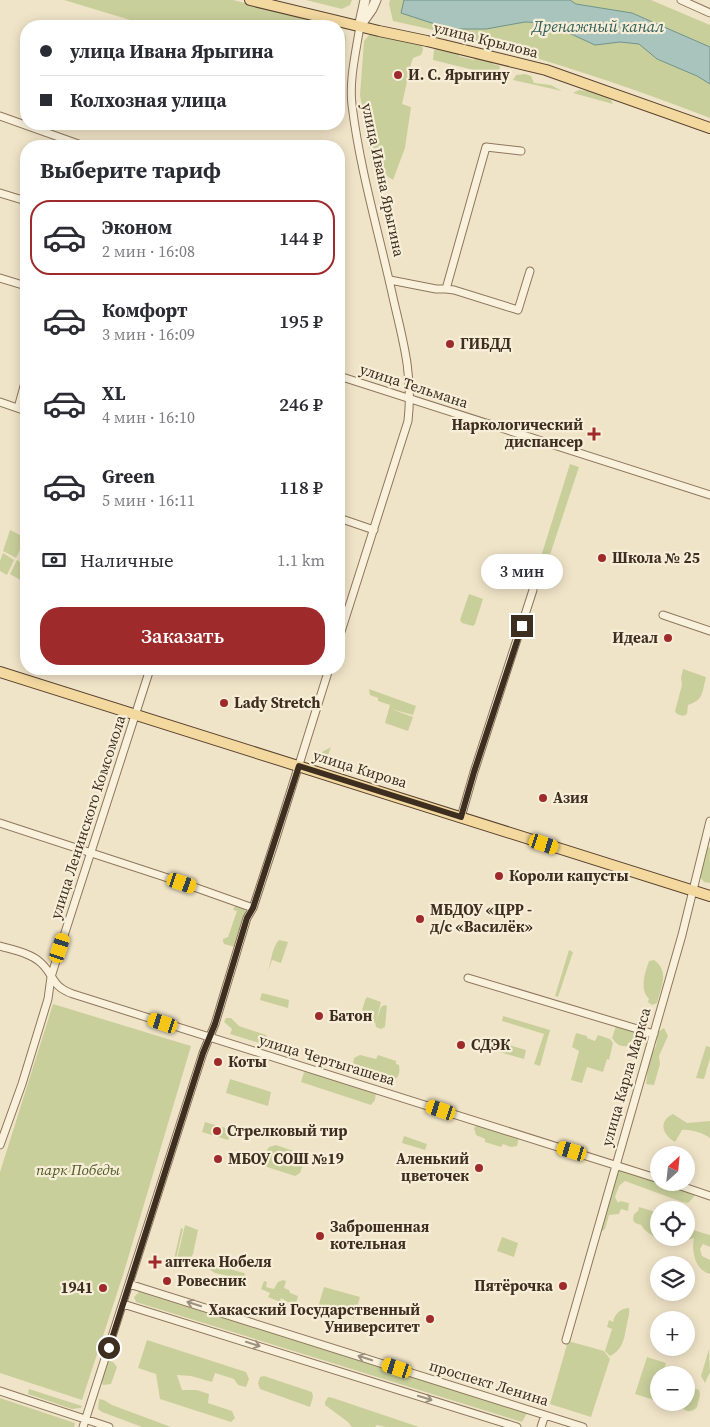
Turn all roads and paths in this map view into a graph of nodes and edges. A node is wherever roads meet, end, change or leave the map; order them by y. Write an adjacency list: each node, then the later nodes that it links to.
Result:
1 (250, 0): 6 (main road, улица Крылова)
2 (365, 0): 8 (street)
3 (376, 0): 8 (street)
4 (681, 0): 5 (street)
5 (710, 13)
6 (335, 20)
7 (345, 22): 8 (main road, улица Крылова)
8 (360, 26): 11 (main road, улица Крылова); 19 (street, улица Ивана Ярыгина)
9 (0, 116): 10 (street)
10 (20, 123)
11 (710, 128)
12 (39, 130): 13 (street)
13 (67, 140)
14 (521, 151): 21 (street)
15 (0, 193): 16 (street)
16 (20, 199)
17 (530, 271): 21 (street, улица Ивана Ярыгина)
18 (0, 278): 20 (street)
19 (390, 280): 21 (street, улица Ивана Ярыгина); 23 (street, улица Ивана Ярыгина)
20 (20, 284)
21 (446, 289)
22 (345, 378): 23 (street, улица Тельмана)
23 (411, 399): 27 (street, улица Тельмана); 29 (street, улица Ивана Ярыгина)
24 (20, 401): 26 (street)
25 (0, 402): 26 (street)
26 (18, 408)
27 (710, 495)
28 (345, 520): 29 (street)
29 (374, 530): 32 (street, улица Ивана Ярыгина)
30 (533, 590): 39 (street)
31 (663, 616): 33 (street)
32 (345, 619)
33 (710, 631)
34 (0, 672): 37 (main road, улица Кирова)
35 (148, 675): 37 (street, улица Ленинского Комсомола)
36 (327, 675): 38 (street)
37 (135, 715): 38 (main road, улица Кирова); 42 (street, улица Ленинского Комсомола)
38 (299, 766): 39 (main road, улица Кирова); 45 (street)
39 (461, 817): 43 (main road, улица Кирова)
40 (710, 821): 43 (street, улица Карла Маркса)
41 (0, 823): 42 (street)
42 (92, 852): 45 (street); 47 (street, улица Ленинского Комсомола)
43 (693, 890): 44 (main road, улица Кирова); 49 (street, улица Карла Маркса)
44 (710, 896)
45 (253, 908): 50 (street)
46 (0, 946): 47 (street, улица Чертыгашева)
47 (51, 977): 50 (street, улица Чертыгашева); 51 (street, улица Ленинского Комсомола)
48 (468, 978): 49 (street)
49 (654, 1034): 52 (street, улица Карла Маркса)
50 (210, 1038): 52 (street, улица Чертыгашева); 56 (street)
51 (0, 1145)
52 (615, 1165): 53 (street, улица Чертыгашева); 58 (street, улица Карла Маркса)
53 (650, 1176)
54 (695, 1191): 55 (street)
55 (710, 1196)
56 (130, 1284): 57 (street); 60 (street, проспект Ленина, one-way to 56)
57 (123, 1304): 61 (street); 64 (street, one-way to 64)
58 (566, 1340)
59 (0, 1391): 61 (street)
60 (545, 1415): 65 (street); 66 (street, проспект Ленина)
61 (86, 1419): 62 (street); 63 (street)
62 (83, 1427)
63 (109, 1427)
64 (517, 1427)
65 (542, 1427)
66 (583, 1427)

